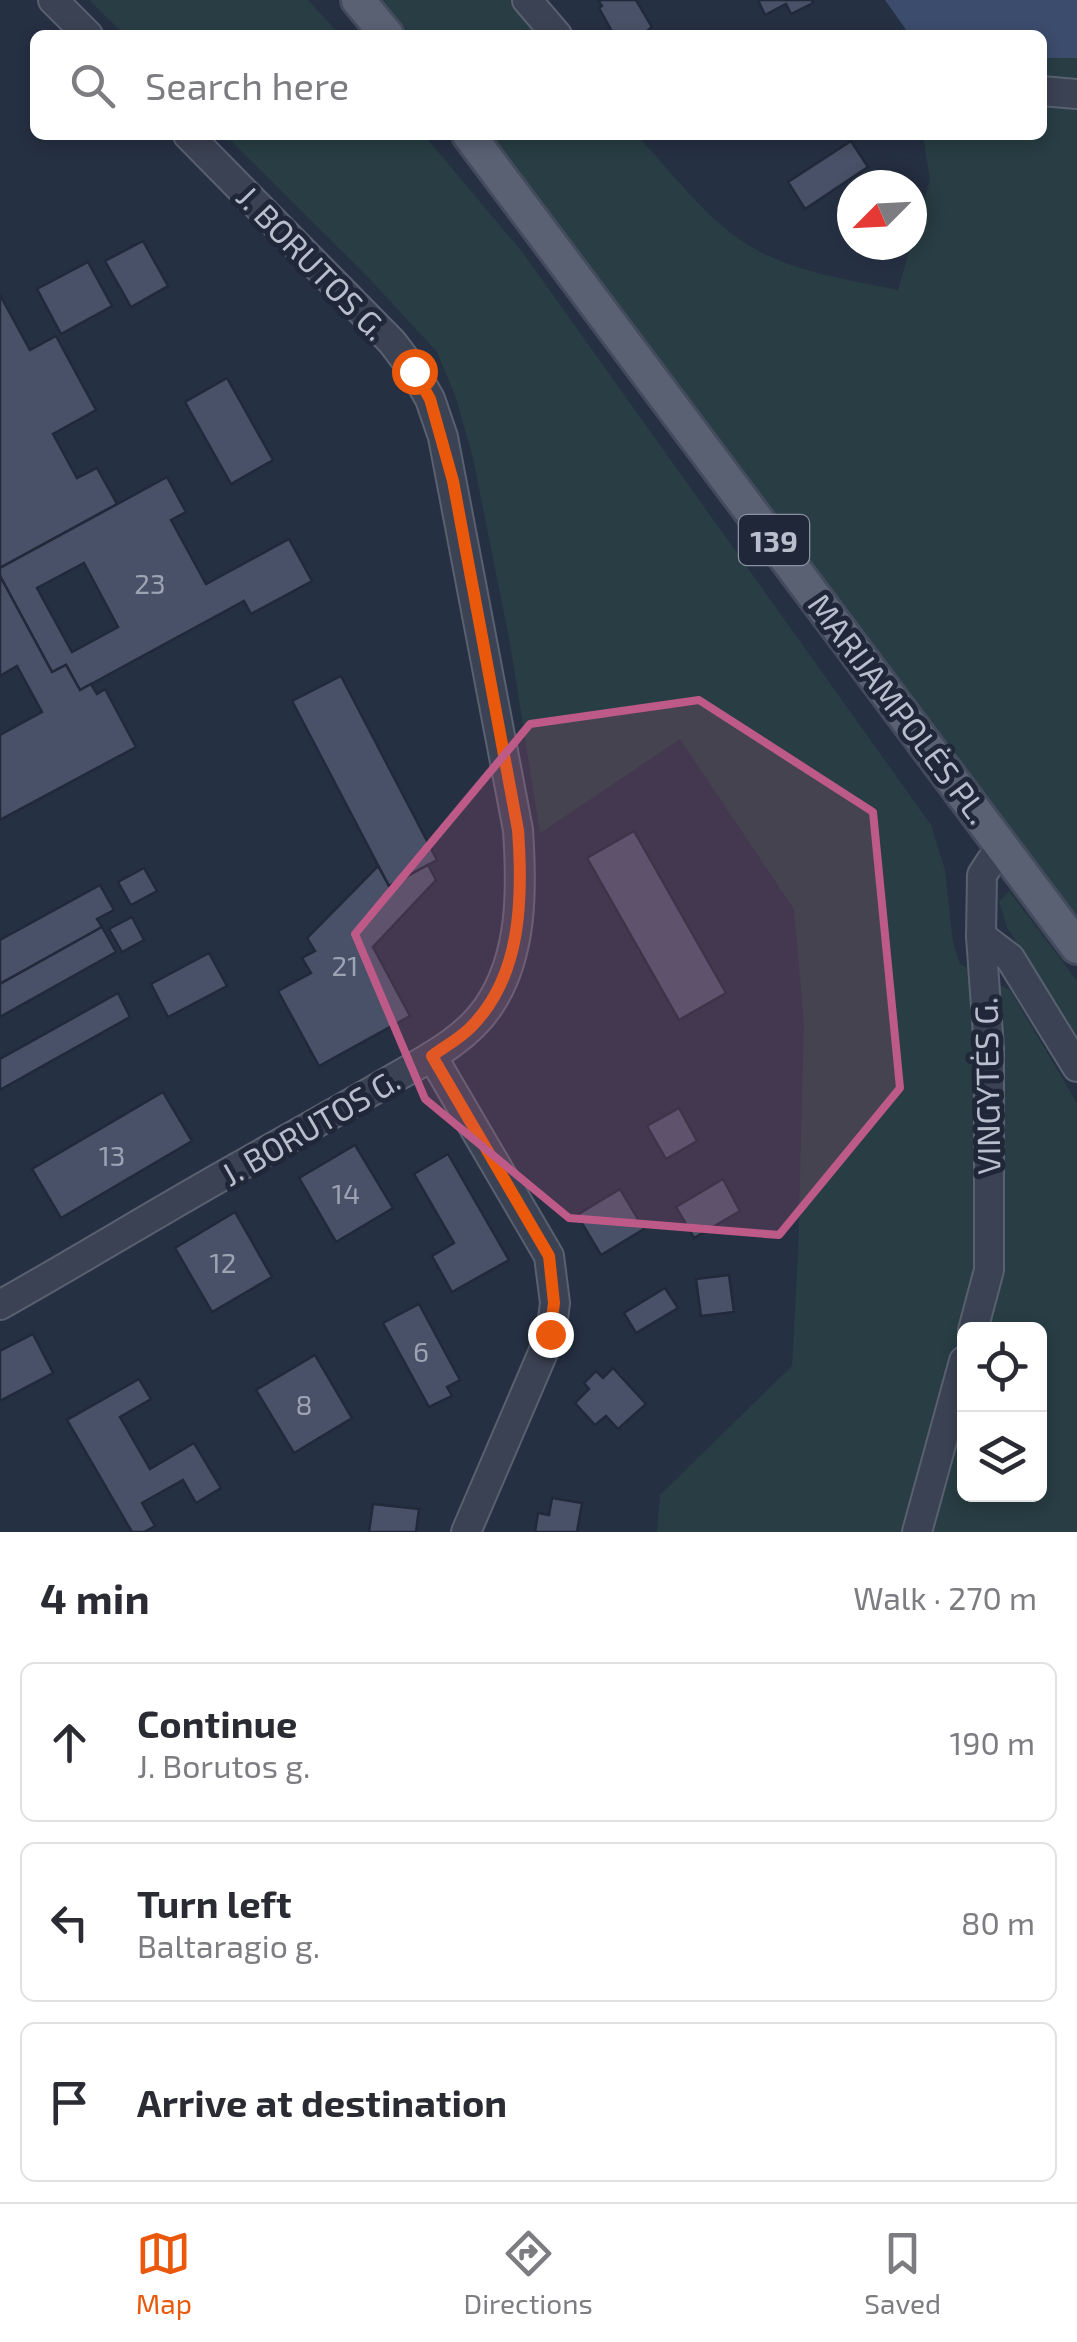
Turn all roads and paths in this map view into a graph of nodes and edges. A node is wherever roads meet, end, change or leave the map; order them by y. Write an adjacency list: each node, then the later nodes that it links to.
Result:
1 (53, 0): 4 (street)
2 (358, 0): 5 (main road)
3 (526, 0): 6 (street)
4 (83, 30)
5 (383, 30)
6 (553, 30)
7 (1047, 91): 8 (street)
8 (1077, 94)
9 (193, 140): 14 (street, J. BORUTOS G.)
10 (473, 140): 11 (main road, MARIJAMPOLĖS PL. / 139)
11 (1004, 849): 12 (street, VINGYTĖS G.); 13 (main road, MARIJAMPOLĖS PL. / 139)
12 (981, 936): 15 (street); 17 (street, VINGYTĖS G.)
13 (1077, 947)
14 (432, 1056): 16 (street, J. BORUTOS G.); 19 (street)
15 (1077, 1067)
16 (0, 1306)
17 (975, 1322)
18 (957, 1386): 20 (street)
19 (466, 1532)
20 (917, 1532)

